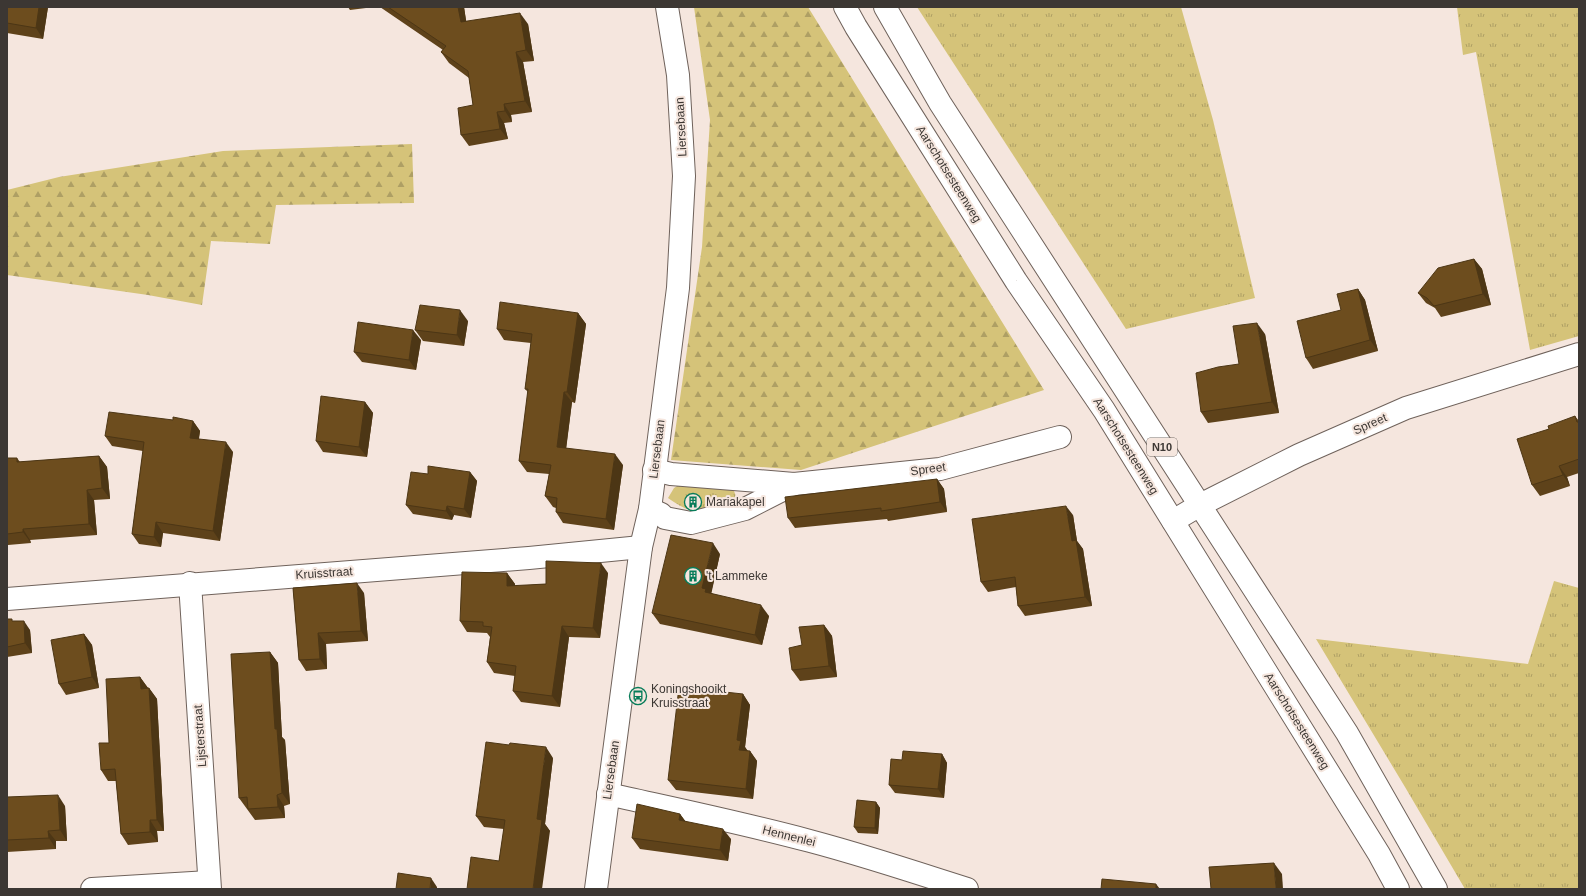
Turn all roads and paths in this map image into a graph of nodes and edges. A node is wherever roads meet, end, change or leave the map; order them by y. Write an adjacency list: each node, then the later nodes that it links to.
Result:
1 (667, 7): 6 (street, Liersebaan)
2 (846, 7): 10 (street, Aarschotsesteenweg / N10)
3 (885, 7): 8 (street, N10)
4 (1579, 354): 8 (street, Spreet)
5 (1060, 437): 7 (street, Spreet)
6 (654, 470): 7 (street, Spreet); 9 (street, Liersebaan)
7 (794, 484): 9 (street, Spreet)
8 (1200, 505): 10 (street, Spreet); 20 (street, N10)
9 (650, 509): 11 (street, Liersebaan)
10 (1173, 521): 19 (street, Aarschotsesteenweg / N10)
11 (641, 547): 12 (street, Kruisstraat); 14 (street, Liersebaan)
12 (190, 583): 13 (street, Kruisstraat); 15 (street, Lijsterstraat)
13 (7, 599)
14 (608, 794): 17 (street, Liersebaan); 18 (street, Hennenlei)
15 (210, 886): 16 (street)
16 (92, 889)
17 (596, 889)
18 (967, 889)
19 (1398, 889)
20 (1436, 889)

